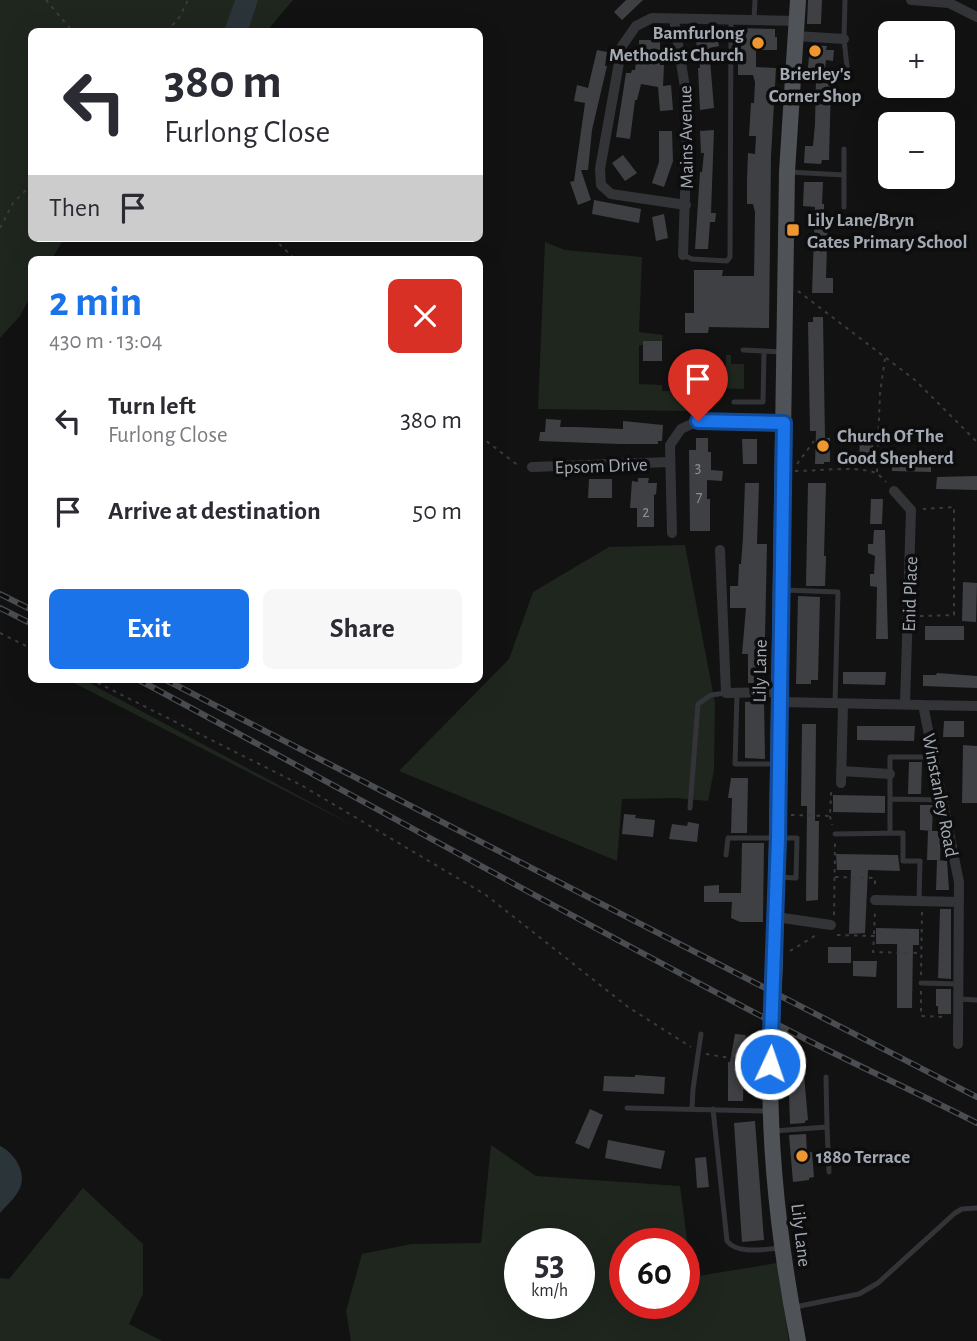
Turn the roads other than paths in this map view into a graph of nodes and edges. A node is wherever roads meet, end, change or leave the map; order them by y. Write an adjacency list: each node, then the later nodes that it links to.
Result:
1 (755, 0): 8 (lane)
2 (798, 0): 9 (main road, Lily Lane)
3 (845, 0): 10 (lane)
4 (911, 0): 5 (street)
5 (977, 17)
6 (674, 19): 7 (street); 15 (street, Mains Avenue); 15 (street)
7 (731, 20): 8 (street); 17 (lane)
8 (754, 20): 9 (street)
9 (797, 29): 10 (street); 13 (main road, Lily Lane)
10 (844, 39): 11 (lane)
11 (848, 76)
12 (844, 149): 14 (lane)
13 (787, 172): 14 (lane); 20 (main road, Lily Lane)
14 (844, 175): 16 (lane)
15 (686, 205): 17 (street, Mains Avenue)
16 (844, 207)
17 (683, 256)
18 (743, 350): 19 (lane)
19 (764, 351): 20 (lane); 22 (lane)
20 (785, 352): 24 (main road, Lily Lane)
21 (694, 397): 23 (lane)
22 (734, 402)
23 (694, 422): 24 (street); 25 (street)
24 (784, 423): 30 (main road, Lily Lane)
25 (670, 463): 26 (street, Epsom Drive); 28 (street)
26 (532, 467)
27 (894, 491): 33 (street, Enid Place)
28 (671, 533)
29 (720, 550): 31 (street)
30 (781, 590): 32 (main road, Lily Lane); 34 (lane)
31 (731, 693): 32 (street, Winstanley Road); 38 (lane); 44 (lane)
32 (780, 697): 34 (street, Winstanley Road); 38 (main road, Lily Lane)
33 (905, 704): 34 (street, Winstanley Road); 35 (street, Winstanley Road)
34 (839, 705): 39 (street)
35 (923, 705): 36 (street); 37 (street, Winstanley Road)
36 (977, 706)
37 (934, 757): 40 (lane); 43 (street, Winstanley Road)
38 (779, 764): 47 (main road, Lily Lane)
39 (841, 772): 40 (street); 41 (street)
40 (890, 774): 42 (lane)
41 (841, 783)
42 (890, 799): 43 (lane); 46 (lane)
43 (942, 800): 51 (street, Winstanley Road)
44 (690, 808)
45 (835, 834): 46 (lane)
46 (890, 834): 50 (lane)
47 (778, 839): 48 (lane); 52 (main road, Lily Lane)
48 (726, 855)
49 (875, 900): 50 (street)
50 (920, 901): 51 (street)
51 (959, 902): 55 (street, Winstanley Road)
52 (776, 917): 53 (street); 64 (main road, Lily Lane, bridge)
53 (831, 925)
54 (921, 984): 55 (lane)
55 (958, 984): 56 (street, Winstanley Road)
56 (958, 999): 57 (lane); 59 (street, Winstanley Road)
57 (977, 1000)
58 (701, 1034): 62 (lane)
59 (958, 1044)
60 (825, 1077): 65 (lane)
61 (627, 1108): 62 (lane)
62 (692, 1109): 63 (lane)
63 (713, 1109): 64 (lane); 69 (lane)
64 (770, 1111): 66 (main road, Lily Lane)
65 (827, 1127): 66 (lane); 67 (lane)
66 (771, 1131): 69 (main road, Lily Lane)
67 (829, 1172)
68 (977, 1208): 70 (lane)
69 (782, 1248): 70 (main road, Lily Lane)
70 (792, 1308): 71 (main road, Lily Lane)
71 (798, 1341)

